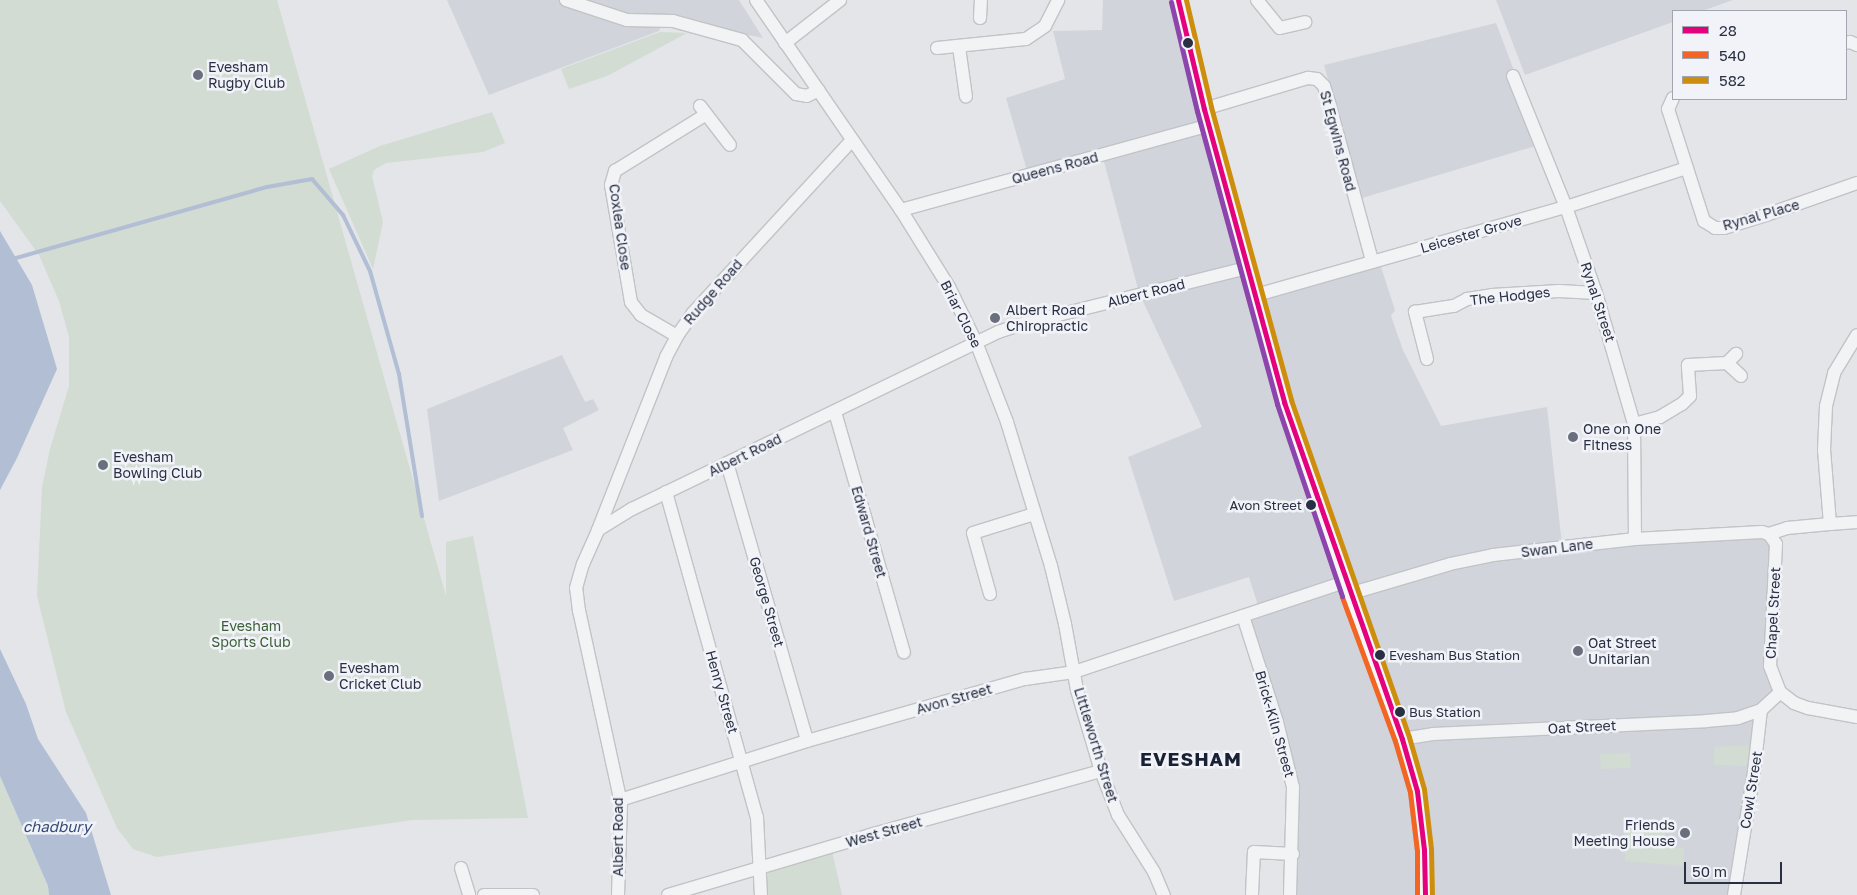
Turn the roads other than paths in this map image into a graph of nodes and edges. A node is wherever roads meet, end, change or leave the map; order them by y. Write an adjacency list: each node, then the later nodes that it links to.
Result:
1 (566, 0): 14 (street)
2 (756, 0): 10 (street, Briar Close)
3 (840, 0): 10 (street)
4 (980, 0): 8 (street)
5 (1058, 0): 12 (street)
6 (1178, 0): 17 (main road)
7 (1257, 0): 9 (street)
8 (980, 18)
9 (1305, 22)
10 (785, 43): 14 (street, Briar Close)
11 (937, 48): 12 (street)
12 (959, 48): 15 (street)
13 (1513, 76): 23 (street, Rynal Street)
14 (819, 90): 19 (street, Briar Close)
15 (966, 97)
16 (1672, 100): 21 (street, Rynal Place)
17 (1204, 109): 18 (main road); 25 (street, St Egwins Road)
18 (1209, 125): 24 (street, Queens Road); 26 (main road)
19 (852, 140): 24 (street, Briar Close); 30 (street, Rudge Road)
20 (730, 145): 30 (street, Coxlea Close)
21 (1687, 168): 22 (street, Rynal Place); 23 (street, Leicester Grove)
22 (1857, 183)
23 (1566, 207): 25 (street, Leicester Grove); 27 (street, Rynal Street)
24 (901, 210): 31 (street, Briar Close)
25 (1372, 261): 28 (street, Leicester Grove)
26 (1247, 268): 28 (main road); 31 (street, Albert Road)
27 (1596, 293): 32 (street, The Hodges); 35 (street, Rynal Street)
28 (1254, 296): 44 (main road)
29 (1857, 335): 40 (street)
30 (677, 336): 41 (street, Rudge Road)
31 (976, 342): 34 (street, Albert Road); 38 (street, Briar Close)
32 (1426, 358)
33 (1741, 376): 35 (street)
34 (835, 412): 36 (street, Albert Road); 47 (street, Edward Street)
35 (1634, 424): 43 (street, Rynal Street)
36 (728, 463): 37 (street, Albert Road); 53 (street, George Street)
37 (666, 492): 41 (street, Albert Road); 54 (street, Henry Street)
38 (1034, 514): 45 (street); 48 (street, Briar Close)
39 (1857, 522): 40 (street)
40 (1830, 524): 42 (street)
41 (598, 530): 56 (street, Albert Road)
42 (1769, 534): 43 (street, Swan Lane); 49 (street, Chapel Street)
43 (1635, 539): 44 (street, Swan Lane)
44 (1347, 588): 46 (street, Avon Street); 52 (main road)
45 (990, 594)
46 (1243, 616): 48 (street, Avon Street); 57 (street, Brick-Kiln Street)
47 (904, 652)
48 (1074, 672): 53 (street, Avon Street); 55 (street, Littleworth Street)
49 (1780, 692): 50 (street); 51 (street)
50 (1761, 710): 52 (street, Oat Street); 70 (street, Cowl Street)
51 (1857, 716)
52 (1402, 739): 69 (main road)
53 (807, 741): 54 (street, Avon Street)
54 (742, 761): 56 (street, Avon Street); 59 (street, Henry Street)
55 (1101, 771): 59 (street, West Street); 67 (street, Littleworth Street)
56 (620, 800): 64 (street, Albert Road)
57 (1292, 854): 61 (street); 68 (street, Brick-Kiln Street)
58 (462, 868): 62 (street)
59 (760, 868): 65 (street, West Street); 66 (street, Henry Street)
60 (533, 894): 63 (street)
61 (1252, 894)
62 (469, 895)
63 (484, 895)
64 (618, 895)
65 (668, 895)
66 (761, 895)
67 (1164, 895)
68 (1290, 895)
69 (1425, 895)
70 (1734, 895)

